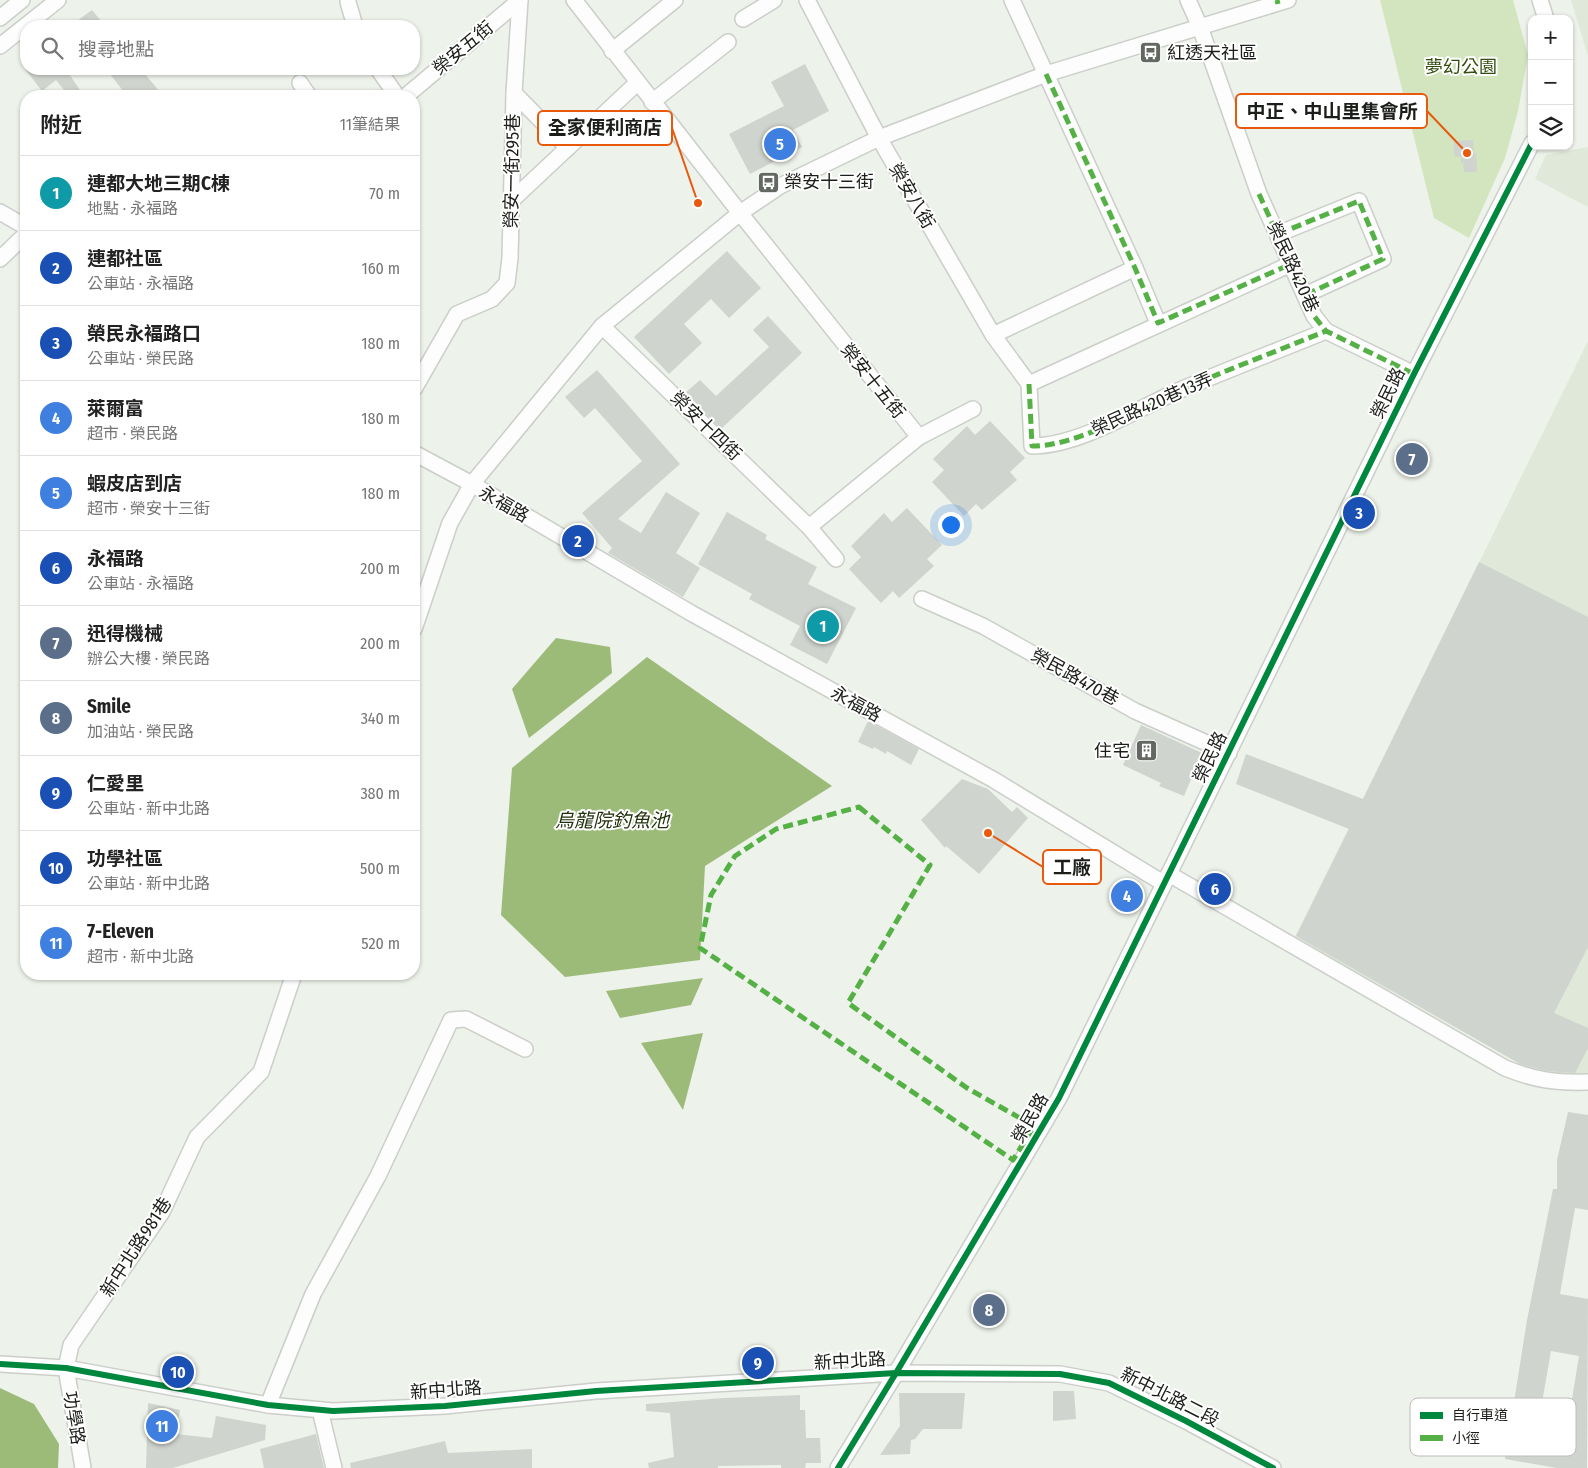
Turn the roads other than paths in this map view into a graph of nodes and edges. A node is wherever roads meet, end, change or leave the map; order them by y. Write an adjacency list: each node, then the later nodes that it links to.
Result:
1 (22, 0): 14 (street)
2 (58, 0): 16 (street)
3 (520, 0): 29 (street, 榮安五街); 30 (street, 榮安一街295巷)
4 (574, 0): 22 (street, 榮安十五街)
5 (675, 0): 22 (street)
6 (774, 0): 15 (street)
7 (807, 0): 32 (street, 榮安八街)
8 (1012, 0): 23 (street)
9 (1188, 0): 18 (street, 榮民路420巷)
10 (1540, 0): 13 (street)
11 (1281, 1): 18 (street)
12 (348, 2): 17 (street)
13 (1545, 15)
14 (0, 18)
15 (744, 19)
16 (33, 20)
17 (353, 20)
18 (1200, 27): 23 (street); 39 (street, 榮民路420巷)
19 (20, 30): 21 (street)
20 (728, 42): 31 (street)
21 (0, 46)
22 (612, 51): 26 (street, 榮安十五街)
23 (1046, 74): 32 (street); 43 (street)
24 (382, 75): 28 (street)
25 (300, 83): 27 (street)
26 (636, 83): 31 (street, 榮安十五街); 33 (street)
27 (305, 90)
28 (392, 90)
29 (413, 90)
30 (514, 93): 33 (street); 35 (street, 榮安一街295巷)
31 (652, 102): 37 (street, 榮安十五街)
32 (879, 138): 37 (street); 48 (street, 榮安八街)
33 (568, 148): 35 (street)
34 (1528, 150): 49 (street, 榮民路)
35 (511, 202): 50 (street, 榮安一街295巷)
36 (0, 212): 38 (street)
37 (740, 213): 46 (street); 53 (street, 榮安十五街)
38 (20, 224)
39 (1278, 234): 42 (street, 榮民路420巷); 44 (street)
40 (20, 240): 41 (street)
41 (0, 259)
42 (1291, 264): 44 (street, 榮民路420巷); 45 (street)
43 (1135, 268): 45 (street); 48 (street)
44 (1305, 295): 47 (street, 榮民路420巷)
45 (1158, 323): 51 (street)
46 (602, 326): 55 (street); 56 (street, 榮安十四街)
47 (1326, 331): 49 (street, 榮民路420巷); 51 (street, 榮民路420巷13弄)
48 (993, 335): 51 (street, 榮安八街)
49 (1414, 374): 60 (street, 榮民路)
50 (420, 379)
51 (1028, 384)
52 (973, 409): 53 (street)
53 (919, 438): 56 (street)
54 (420, 456): 55 (street, 永福路)
55 (472, 484): 59 (street); 61 (street, 永福路)
56 (810, 527): 57 (street, 榮安十四街)
57 (836, 559)
58 (922, 599): 60 (street, 榮民路470巷)
59 (420, 611)
60 (1229, 753): 61 (street, 榮民路)
61 (1169, 874): 64 (street); 67 (street, 榮民路)
62 (292, 980): 66 (street, 新中北路981巷)
63 (525, 1048): 68 (street)
64 (1588, 1082)
65 (0, 1364): 66 (street, 新中北路)
66 (66, 1368): 68 (street, 新中北路); 70 (street, 功學路)
67 (896, 1374): 69 (street, 新中北路); 72 (street, 榮民路); 73 (street, 新中北路二段)
68 (268, 1405): 69 (street, 新中北路)
69 (320, 1410): 71 (street)
70 (82, 1468)
71 (334, 1468)
72 (838, 1468)
73 (1273, 1468)

